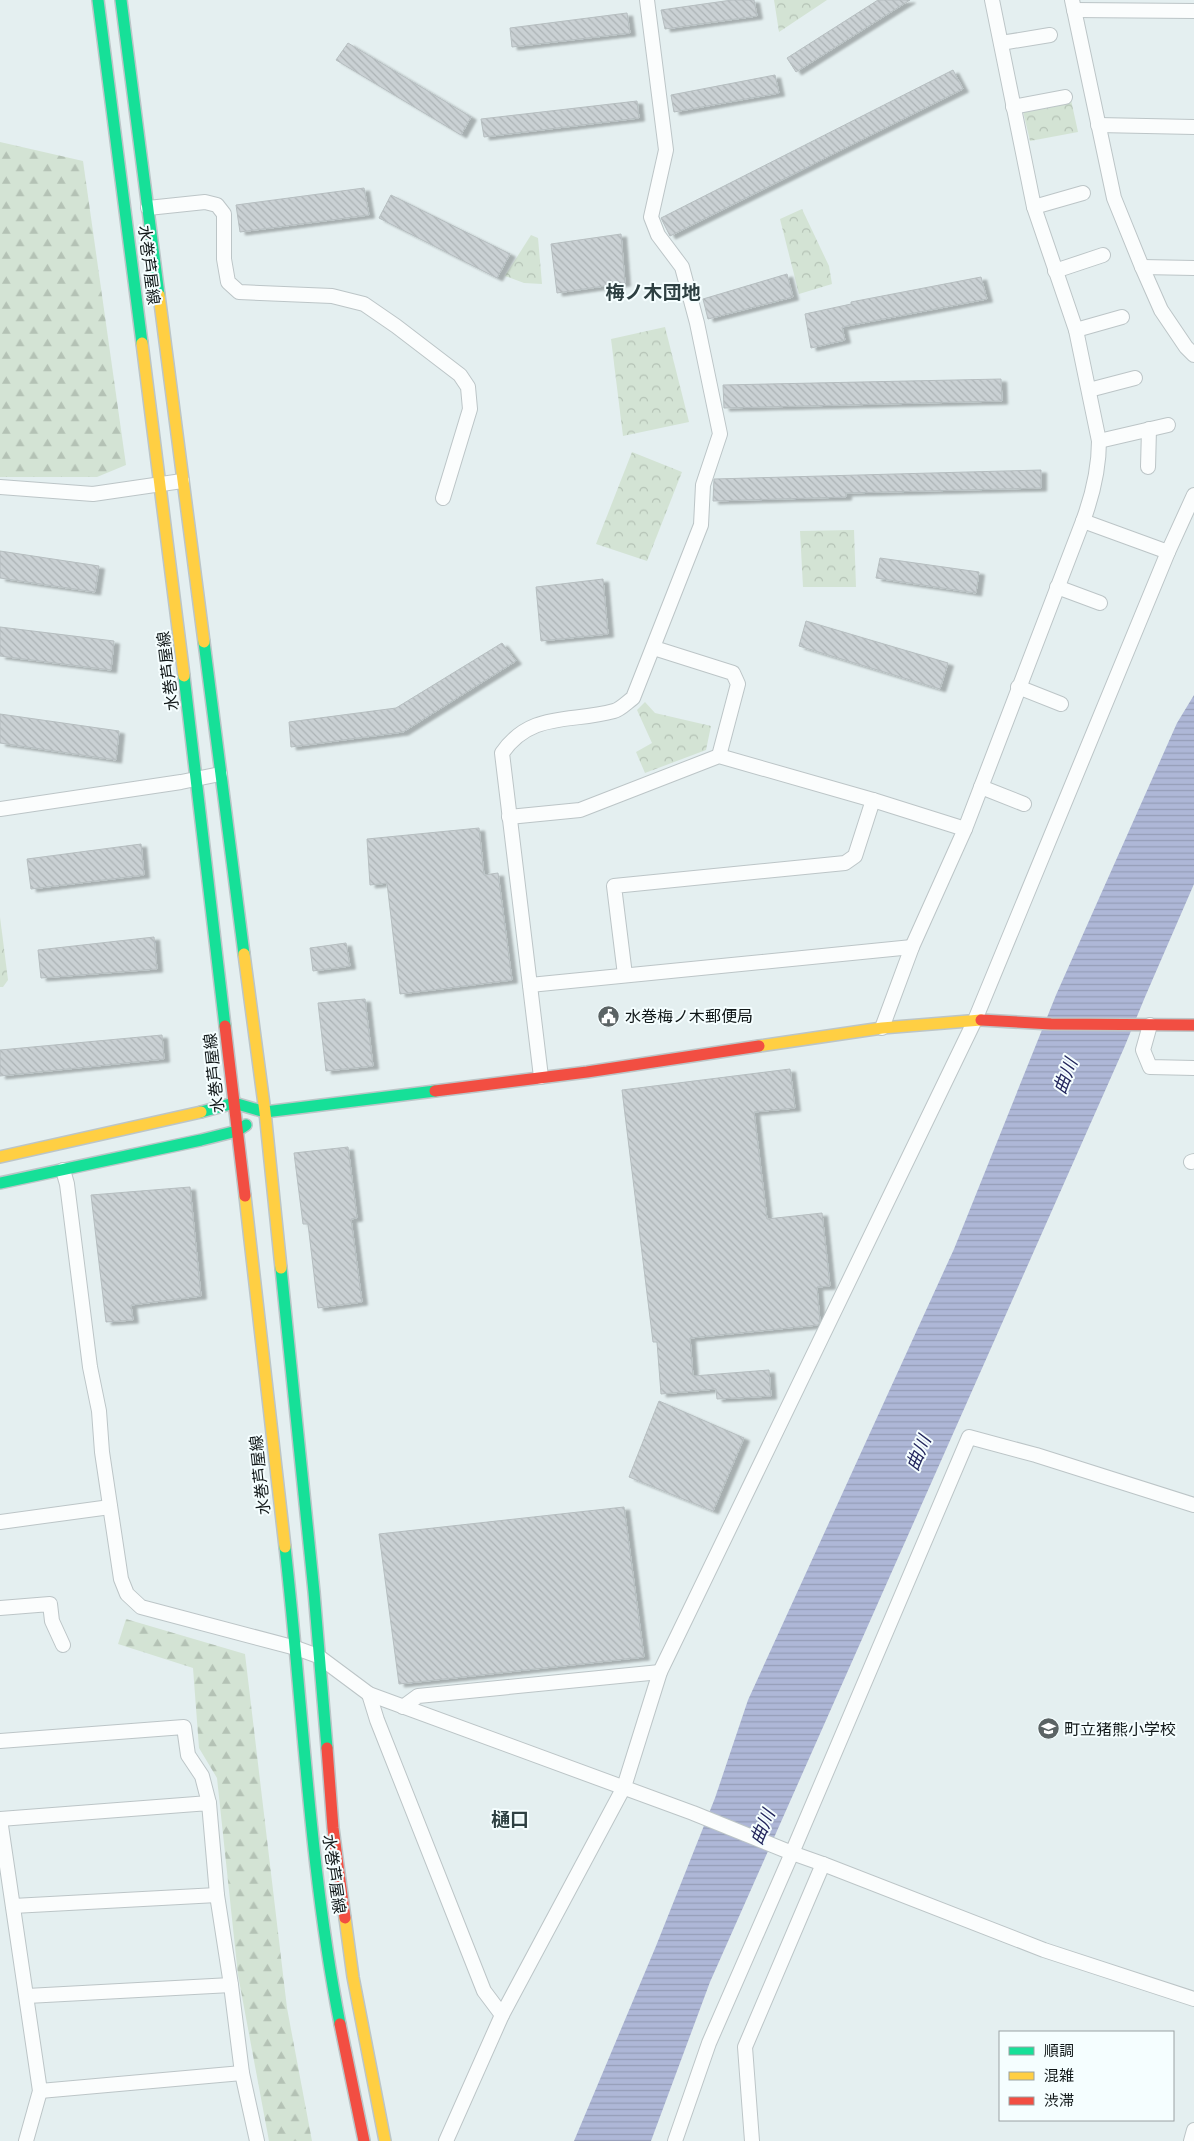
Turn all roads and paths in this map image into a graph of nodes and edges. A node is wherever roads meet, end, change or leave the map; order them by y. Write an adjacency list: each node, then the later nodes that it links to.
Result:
1 (98, 0): 30 (main road, 水巻芦屋線)
2 (121, 0): 15 (main road, 水巻芦屋線)
3 (647, 0): 38 (street)
4 (992, 0): 8 (street)
5 (1073, 5): 6 (street); 11 (street)
6 (1194, 12)
7 (1050, 35): 8 (street)
8 (1001, 43): 10 (street)
9 (1065, 97): 10 (street)
10 (1013, 107): 14 (street)
11 (1098, 125): 12 (street); 17 (street)
12 (1194, 127)
13 (1083, 193): 14 (street)
14 (1034, 207): 19 (street)
15 (148, 208): 29 (main road, 水巻芦屋線); 33 (street)
16 (1103, 255): 19 (street)
17 (1142, 267): 18 (street); 22 (street)
18 (1194, 268)
19 (1055, 271): 21 (street)
20 (1122, 317): 21 (street)
21 (1076, 330): 24 (street)
22 (1194, 355)
23 (1136, 378): 24 (street)
24 (1089, 390): 27 (street)
25 (1168, 425): 26 (street)
26 (1149, 429): 27 (street); 28 (street)
27 (1099, 441): 34 (street)
28 (1148, 467)
29 (182, 481): 30 (street); 42 (main road, 水巻芦屋線)
30 (161, 484): 31 (street); 43 (main road, 水巻芦屋線)
31 (0, 487)
32 (1194, 494): 35 (street)
33 (443, 498)
34 (1084, 521): 35 (street); 36 (street)
35 (1168, 552): 53 (street)
36 (1057, 588): 37 (street); 39 (street)
37 (1100, 603)
38 (654, 648): 41 (street); 48 (street)
39 (1018, 687): 40 (street); 44 (street)
40 (1061, 704)
41 (719, 756): 45 (street); 48 (street)
42 (220, 774): 43 (street); 60 (main road, 水巻芦屋線)
43 (197, 778): 47 (street); 59 (main road, 水巻芦屋線)
44 (981, 787): 46 (street); 49 (street)
45 (873, 800): 49 (street); 51 (street)
46 (1024, 804)
47 (0, 809)
48 (509, 816): 52 (street)
49 (965, 829): 50 (street)
50 (912, 947): 51 (street); 56 (street)
51 (625, 975): 52 (street)
52 (530, 985): 58 (street)
53 (975, 1020): 54 (main road); 56 (main road); 72 (street)
54 (1145, 1025): 55 (main road); 57 (street)
55 (1194, 1025)
56 (882, 1028): 58 (main road)
57 (1194, 1068)
58 (541, 1078): 60 (main road)
59 (234, 1103): 60 (main road); 61 (main road, 水巻芦屋線); 62 (main road)
60 (265, 1112): 61 (main road); 71 (main road, 水巻芦屋線)
61 (237, 1131): 63 (main road); 70 (main road, 水巻芦屋線)
62 (0, 1157)
63 (62, 1170): 64 (main road); 66 (street)
64 (0, 1183)
65 (1194, 1505): 79 (street)
66 (110, 1507): 67 (street); 70 (street)
67 (0, 1522)
68 (0, 1608): 69 (street)
69 (63, 1645)
70 (296, 1648): 71 (street); 92 (main road, 水巻芦屋線)
71 (318, 1656): 73 (street); 93 (main road, 水巻芦屋線)
72 (660, 1672): 74 (street); 76 (street)
73 (369, 1694): 74 (street); 86 (street)
74 (403, 1707): 76 (street)
75 (0, 1741): 77 (street)
76 (624, 1787): 79 (street); 86 (street)
77 (209, 1803): 78 (street); 81 (street)
78 (0, 1819): 82 (street)
79 (792, 1854): 80 (street); 95 (street)
80 (823, 1864): 85 (street); 96 (street)
81 (217, 1895): 82 (street); 83 (street)
82 (13, 1906): 84 (street)
83 (231, 1985): 84 (street); 87 (street)
84 (26, 1996): 88 (street)
85 (1194, 1999)
86 (502, 2015): 94 (street)
87 (242, 2073): 88 (street); 91 (street)
88 (40, 2091): 90 (street)
89 (1194, 2130): 97 (street)
90 (26, 2141)
91 (257, 2141)
92 (364, 2141)
93 (385, 2141)
94 (446, 2141)
95 (675, 2141)
96 (752, 2141)
97 (1191, 2141)

